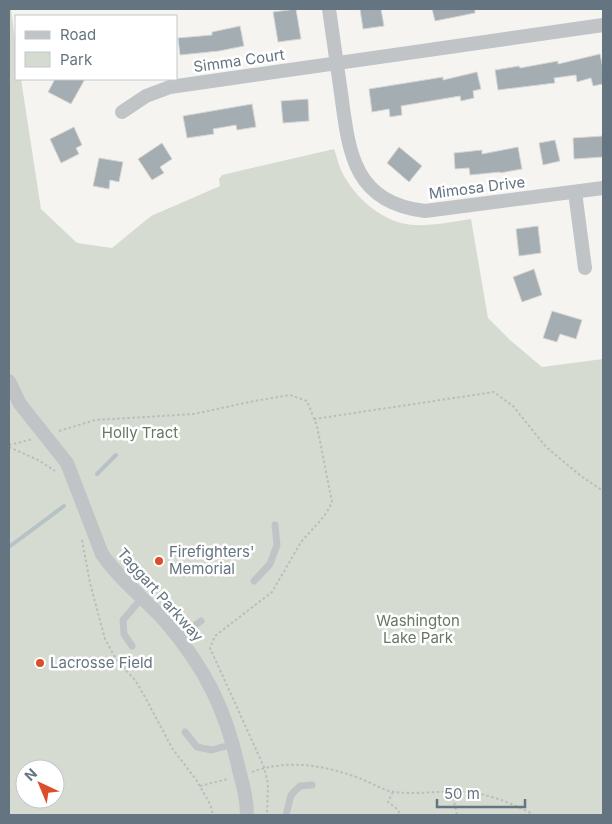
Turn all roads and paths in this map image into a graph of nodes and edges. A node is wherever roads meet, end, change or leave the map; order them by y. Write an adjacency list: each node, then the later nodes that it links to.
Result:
1 (329, 9): 3 (street, Mimosa Drive)
2 (603, 25): 3 (street)
3 (337, 64): 4 (street, Simma Court); 6 (street, Mimosa Drive)
4 (122, 112)
5 (603, 188): 6 (street, Mimosa Drive)
6 (575, 192): 7 (street)
7 (585, 268)
8 (9, 381): 16 (street, Taggart Parkway)
9 (314, 419): 10 (path); 13 (path); 22 (path)
10 (51, 433)
11 (35, 438): 12 (path)
12 (9, 445)
13 (603, 491)
14 (275, 525): 15 (lane)
15 (254, 581)
16 (142, 598): 18 (street, Taggart Parkway); 19 (lane)
17 (201, 621): 18 (lane)
18 (178, 637): 21 (street, Taggart Parkway)
19 (132, 646)
20 (186, 732): 21 (lane)
21 (234, 744): 27 (street, Taggart Parkway)
22 (264, 767): 24 (path); 28 (path)
23 (312, 785): 29 (lane)
24 (393, 792): 25 (path); 30 (path)
25 (452, 792): 26 (path); 31 (path)
26 (528, 814): 32 (path)
27 (248, 815)
28 (267, 815)
29 (286, 815)
30 (401, 815)
31 (457, 815)
32 (534, 815)

